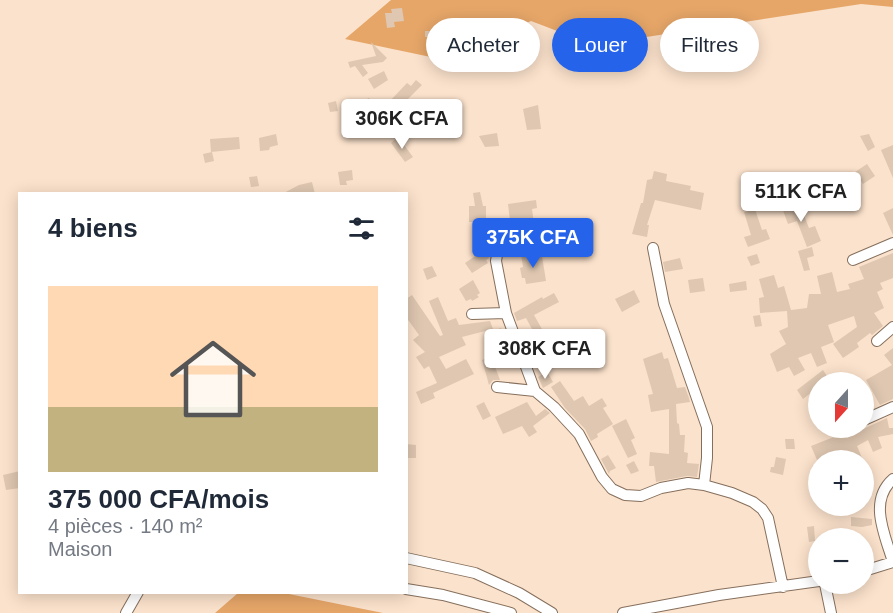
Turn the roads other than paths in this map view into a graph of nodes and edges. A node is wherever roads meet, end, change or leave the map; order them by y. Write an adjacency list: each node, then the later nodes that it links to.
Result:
1 (893, 243): 4 (street)
2 (539, 246): 5 (street)
3 (653, 248): 14 (street)
4 (852, 260)
5 (506, 313): 6 (street); 10 (street)
6 (472, 314)
7 (893, 327): 8 (street)
8 (877, 340)
9 (497, 387): 10 (street)
10 (535, 391): 14 (street)
11 (893, 407): 12 (street)
12 (874, 416)
13 (893, 479): 16 (street)
14 (704, 485): 19 (street)
15 (408, 558): 26 (street)
16 (893, 562): 17 (street)
17 (874, 568)
18 (808, 582): 19 (street)
19 (783, 586): 23 (street)
20 (408, 589): 25 (street)
21 (137, 594): 24 (street)
22 (827, 594): 27 (street)
23 (628, 612)
24 (126, 613)
25 (511, 613)
26 (552, 613)
27 (831, 613)

